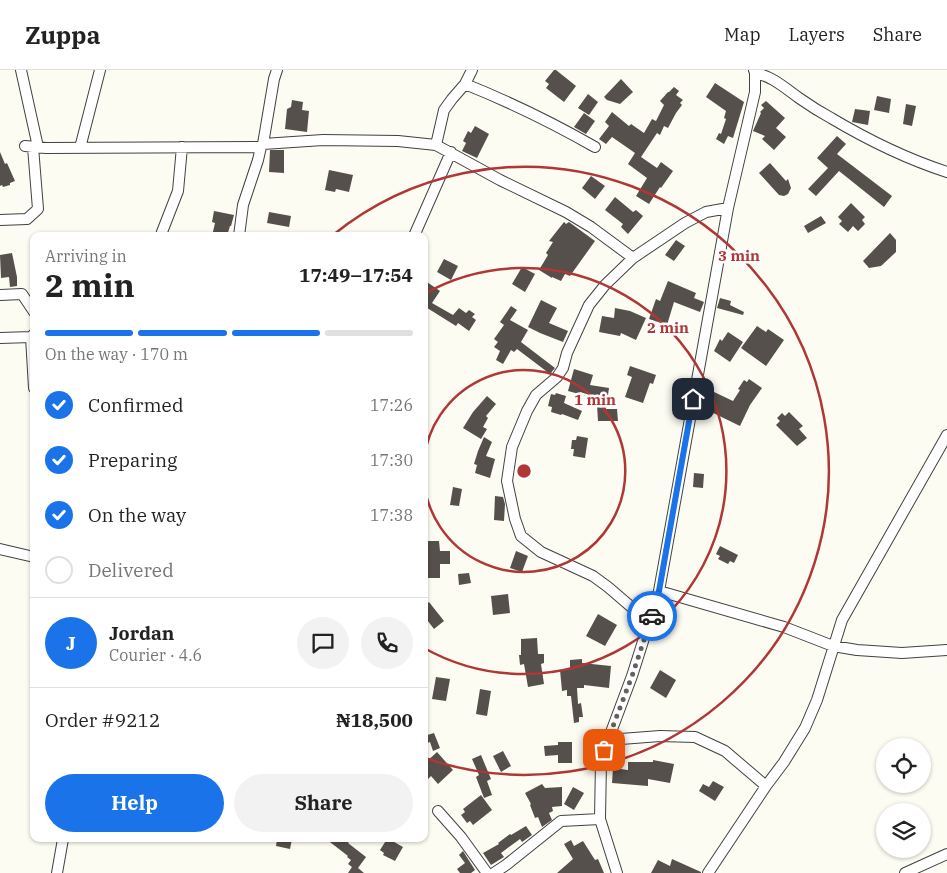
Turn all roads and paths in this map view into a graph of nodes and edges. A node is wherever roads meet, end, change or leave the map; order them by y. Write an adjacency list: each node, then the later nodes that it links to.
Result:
1 (21, 70): 9 (street)
2 (100, 70): 12 (street)
3 (277, 70): 7 (street)
4 (472, 70): 6 (street)
5 (755, 72): 14 (street); 15 (street)
6 (465, 84): 8 (street); 11 (street)
7 (262, 145): 8 (street); 10 (street); 18 (street)
8 (436, 145): 13 (street)
9 (32, 147): 12 (street); 16 (street)
10 (182, 147): 12 (street); 17 (street)
11 (595, 147)
12 (80, 148)
13 (451, 152): 19 (street); 20 (street)
14 (947, 172)
15 (728, 208): 20 (street); 28 (street)
16 (0, 220)
17 (162, 232)
18 (240, 232)
19 (416, 232)
20 (634, 258): 29 (street)
21 (0, 295): 22 (street)
22 (30, 306)
23 (30, 335): 24 (street)
24 (0, 338)
25 (947, 435): 30 (street)
26 (0, 549): 27 (street)
27 (30, 556)
28 (659, 591): 29 (street); 30 (street)
29 (650, 623): 32 (street)
30 (833, 646): 31 (street); 33 (street)
31 (947, 650)
32 (608, 740): 33 (street); 35 (street)
33 (766, 786): 42 (street)
34 (438, 811): 39 (street)
35 (600, 819): 40 (street); 41 (street)
36 (62, 842): 38 (street)
37 (947, 854): 43 (street)
38 (57, 873)
39 (487, 873)
40 (494, 873)
41 (617, 873)
42 (708, 873)
43 (905, 873)

